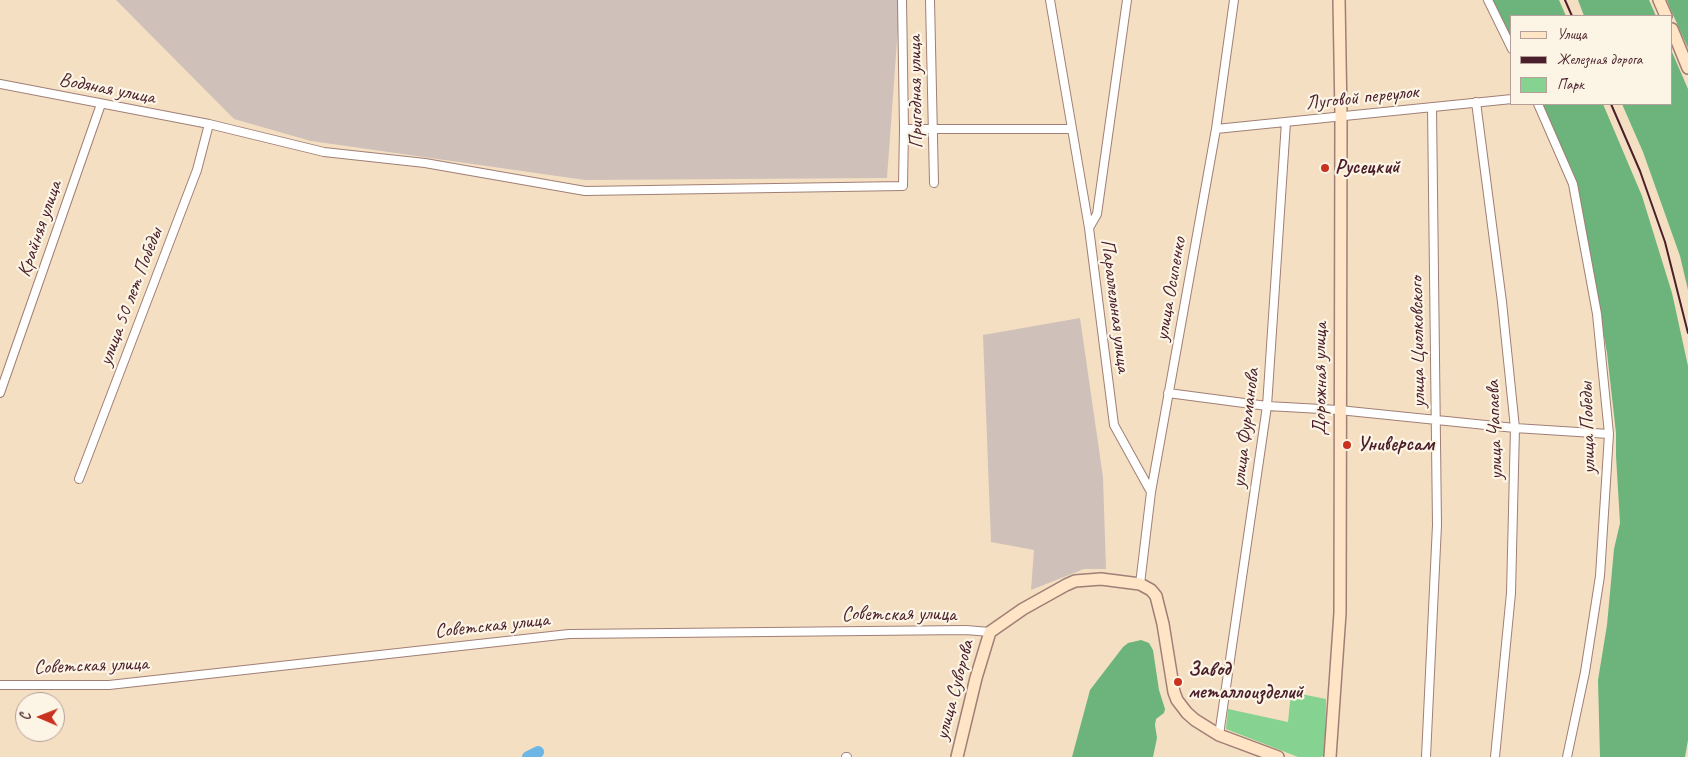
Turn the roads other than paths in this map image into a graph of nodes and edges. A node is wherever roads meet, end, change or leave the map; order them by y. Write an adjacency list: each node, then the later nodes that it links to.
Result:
1 (902, 0): 22 (street)
2 (930, 0): 25 (street, Пригодная улица)
3 (1050, 0): 23 (street)
4 (1127, 0): 27 (street, Параллельная улица)
5 (1234, 0): 24 (street, улица Осипенко)
6 (1339, 0): 19 (main road, Дорожная улица)
7 (1488, 0): 11 (street)
8 (1660, 0): 9 (main road)
9 (1666, 15)
10 (1673, 31): 12 (main road)
11 (1510, 45)
12 (1688, 68)
13 (0, 84): 16 (street, Водяная улица)
14 (1510, 98): 15 (street, Луговой переулок)
15 (1476, 102): 18 (street, Луговой переулок); 33 (street, улица Чапаева)
16 (101, 104): 21 (street, Водяная улица); 28 (street, Крайняя улица)
17 (1538, 105): 34 (street, улица Победы)
18 (1432, 107): 19 (street, Луговой переулок); 32 (street, улица Циолковского)
19 (1341, 116): 20 (street, Луговой переулок); 31 (main road, Дорожная улица)
20 (1286, 122): 24 (street, Луговой переулок); 30 (street, улица Фурманова)
21 (209, 124): 22 (street, Водяная улица); 35 (street, улица 50 лет Победы)
22 (904, 129): 25 (street)
23 (1071, 129): 25 (street); 27 (street)
24 (1216, 129): 29 (street, улица Осипенко)
25 (933, 130): 26 (street, Пригодная улица)
26 (934, 183)
27 (1088, 228): 36 (street, Параллельная улица)
28 (0, 393)
29 (1168, 393): 30 (street); 36 (street, улица Осипенко)
30 (1267, 406): 31 (street); 40 (street, улица Фурманова)
31 (1339, 410): 32 (street); 43 (main road, Дорожная улица)
32 (1436, 418): 33 (street); 44 (street, улица Циолковского)
33 (1515, 428): 34 (street); 45 (street, улица Чапаева)
34 (1609, 434): 46 (street, улица Победы)
35 (79, 479)
36 (1151, 492): 37 (street, улица Осипенко)
37 (1140, 584): 38 (main road); 40 (main road)
38 (990, 632): 39 (street, Советская улица); 41 (main road, улица Суворова)
39 (0, 685)
40 (1219, 735): 42 (main road)
41 (957, 757)
42 (1278, 757)
43 (1330, 757)
44 (1426, 757)
45 (1495, 757)
46 (1567, 757)

